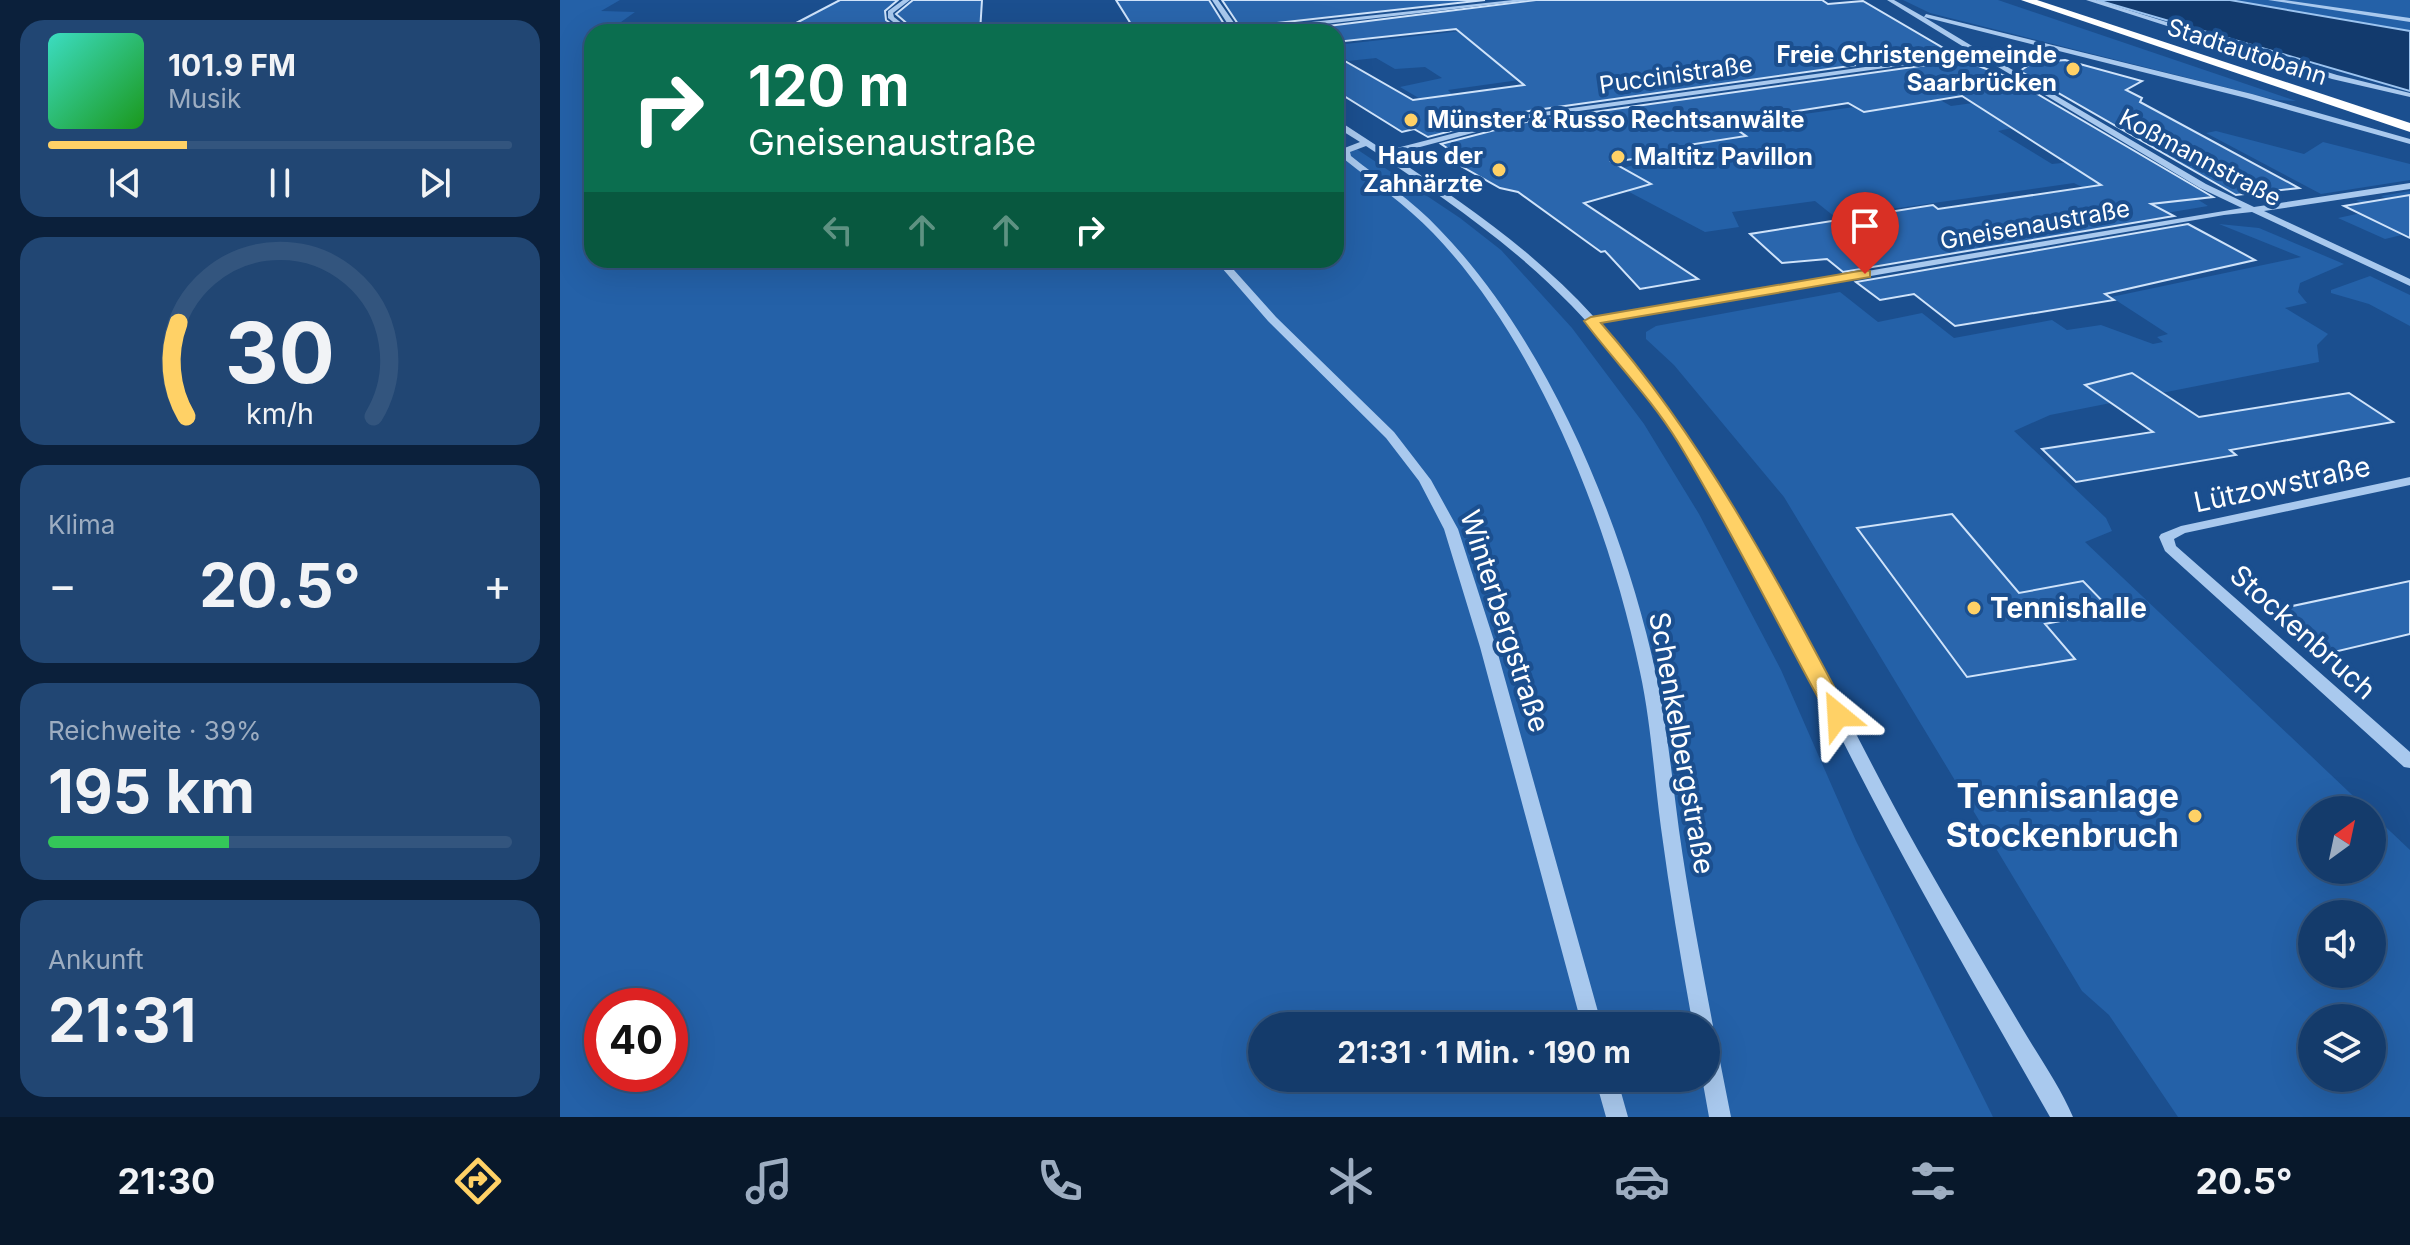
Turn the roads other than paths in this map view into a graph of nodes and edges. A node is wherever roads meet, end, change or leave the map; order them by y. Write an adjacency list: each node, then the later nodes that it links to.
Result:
1 (907, 0): 12 (street)
2 (1215, 0): 13 (street)
3 (1530, 0): 14 (street)
4 (1890, 0): 10 (street, Koßmannstraße)
5 (2010, 0): 15 (highway)
6 (2026, 0): 15 (highway, Stadtautobahn)
7 (2063, 0): 19 (highway, Stadtautobahn)
8 (2089, 0): 18 (street)
9 (2271, 0): 11 (street)
10 (1910, 12): 16 (street); 17 (street, Koßmannstraße)
11 (2410, 20)
12 (899, 24)
13 (1231, 24)
14 (1310, 24)
15 (2141, 40): 21 (highway, Stadtautobahn)
16 (2066, 50): 17 (street, Puccinistraße); 22 (street)
17 (1982, 55): 24 (street, Puccinistraße); 26 (street, Koßmannstraße)
18 (2410, 95)
19 (2396, 107)
20 (1344, 128): 23 (street)
21 (2410, 128)
22 (2410, 142)
23 (1366, 143): 24 (street); 34 (street, Schenkelbergstraße)
24 (1383, 154): 29 (street)
25 (2410, 186): 26 (street, Gneisenaustraße)
26 (2249, 208): 28 (street, Koßmannstraße); 29 (street, Gneisenaustraße)
27 (1227, 268): 33 (street, Winterbergstraße)
28 (2410, 283)
29 (1591, 321): 39 (street)
30 (2410, 481): 31 (street, Lützowstraße)
31 (2166, 537): 32 (street, Stockenbruch)
32 (2410, 762)
33 (1588, 1012)
34 (1700, 1012)
35 (1610, 1092): 37 (street)
36 (1715, 1092): 38 (street)
37 (1617, 1117)
38 (1720, 1117)
39 (2062, 1117)

